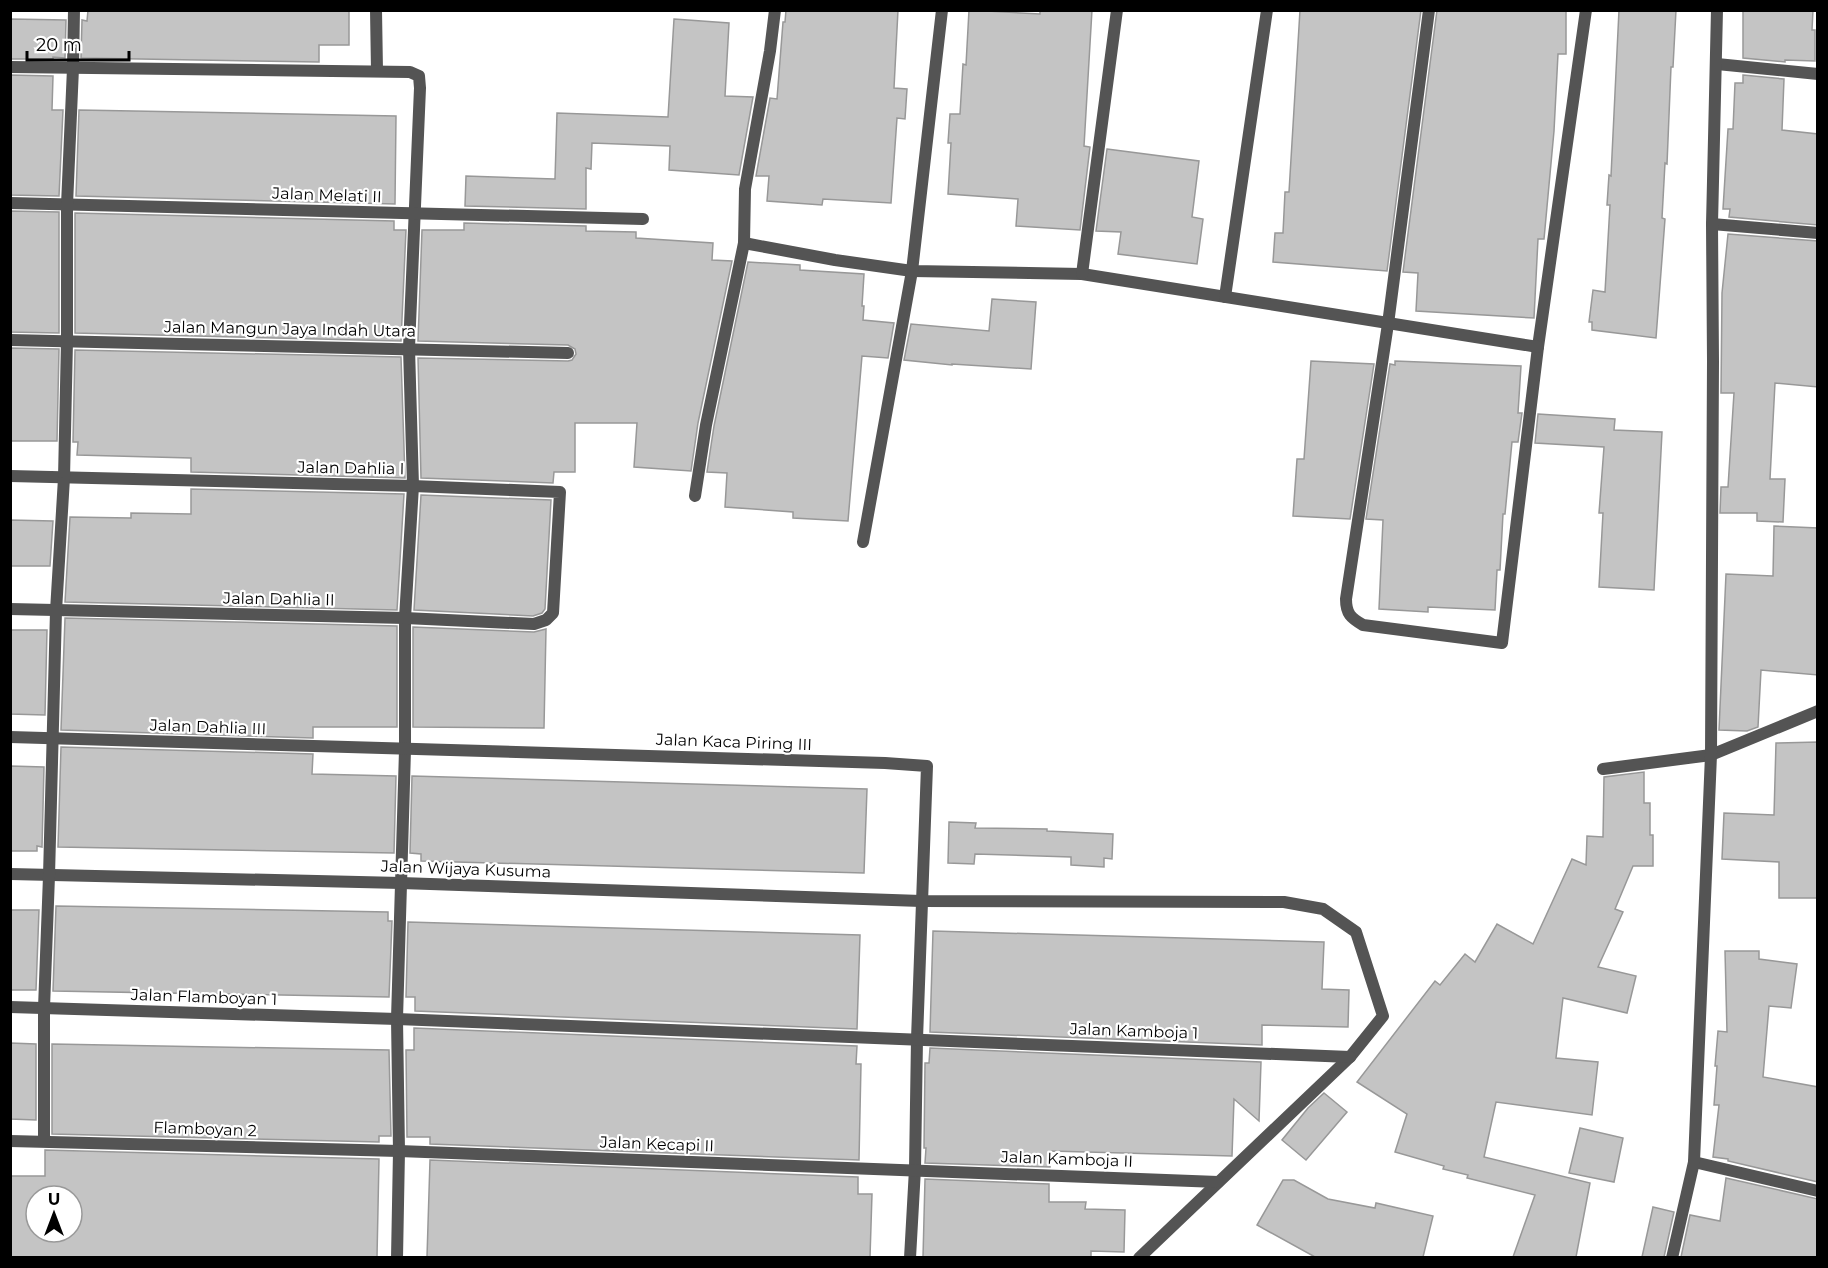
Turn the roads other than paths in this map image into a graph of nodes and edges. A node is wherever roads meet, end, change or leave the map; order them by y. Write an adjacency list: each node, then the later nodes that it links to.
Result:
1 (74, 10): 12 (street)
2 (376, 10): 13 (street)
3 (774, 10): 21 (street)
4 (942, 10): 22 (street)
5 (1117, 10): 23 (street)
6 (1267, 10): 24 (street)
7 (1429, 10): 25 (street)
8 (1586, 10): 28 (street)
9 (1717, 10): 10 (street)
10 (1717, 64): 14 (street); 19 (street)
11 (10, 67): 12 (street)
12 (73, 68): 13 (street); 16 (street)
13 (377, 71): 17 (street)
14 (1818, 74)
15 (10, 203): 16 (street, Jalan Melati II)
16 (67, 205): 17 (street, Jalan Melati II); 27 (street)
17 (416, 214): 18 (street, Jalan Melati II); 29 (street)
18 (643, 219)
19 (1712, 224): 20 (street); 44 (street)
20 (1818, 233)
21 (744, 243): 22 (street); 34 (street)
22 (912, 271): 23 (street); 35 (street)
23 (1082, 274): 24 (street)
24 (1225, 297): 25 (street)
25 (1388, 324): 28 (street); 28 (street)
26 (10, 340): 27 (street, Jalan Mangun Jaya Indah Utara)
27 (67, 341): 29 (street, Jalan Mangun Jaya Indah Utara); 32 (street)
28 (1538, 347)
29 (409, 348): 30 (street, Jalan Mangun Jaya Indah Utara); 33 (street)
30 (568, 353)
31 (10, 476): 32 (street, Jalan Dahlia I)
32 (64, 478): 33 (street, Jalan Dahlia I); 37 (street)
33 (413, 486): 38 (street); 39 (street, Jalan Dahlia I)
34 (696, 496)
35 (863, 542)
36 (10, 609): 37 (street, Jalan Dahlia II)
37 (56, 611): 38 (street, Jalan Dahlia II); 42 (street)
38 (405, 618): 39 (street, Jalan Dahlia II); 43 (street)
39 (546, 620)
40 (1818, 711): 44 (street)
41 (10, 737): 42 (street, Jalan Dahlia III)
42 (52, 739): 43 (street, Jalan Dahlia III); 47 (street)
43 (405, 750): 48 (street); 49 (street, Jalan Kaca Piring III)
44 (1711, 755): 45 (street); 58 (street)
45 (1603, 769)
46 (10, 874): 47 (street, Jalan Wijaya Kusuma)
47 (49, 876): 48 (street, Jalan Wijaya Kusuma); 51 (street)
48 (401, 883): 49 (street, Jalan Wijaya Kusuma); 52 (street)
49 (921, 901): 53 (street); 54 (street, Jalan Wijaya Kusuma)
50 (10, 1007): 51 (street, Jalan Flamboyan 1)
51 (44, 1008): 52 (street, Jalan Flamboyan 1); 56 (street)
52 (397, 1019): 53 (street, Jalan Flamboyan 1); 57 (street)
53 (917, 1039): 54 (street, Jalan Kamboja 1); 59 (street)
54 (1350, 1057): 60 (street)
55 (10, 1141): 56 (street, Flamboyan 2)
56 (44, 1141): 57 (street, Flamboyan 2)
57 (399, 1151): 59 (street, Jalan Kecapi II); 62 (street)
58 (1694, 1162): 61 (street); 65 (street)
59 (915, 1169): 60 (street, Jalan Kamboja II); 63 (street)
60 (1218, 1182): 64 (street)
61 (1818, 1191)
62 (397, 1257)
63 (910, 1257)
64 (1139, 1257)
65 (1672, 1257)

